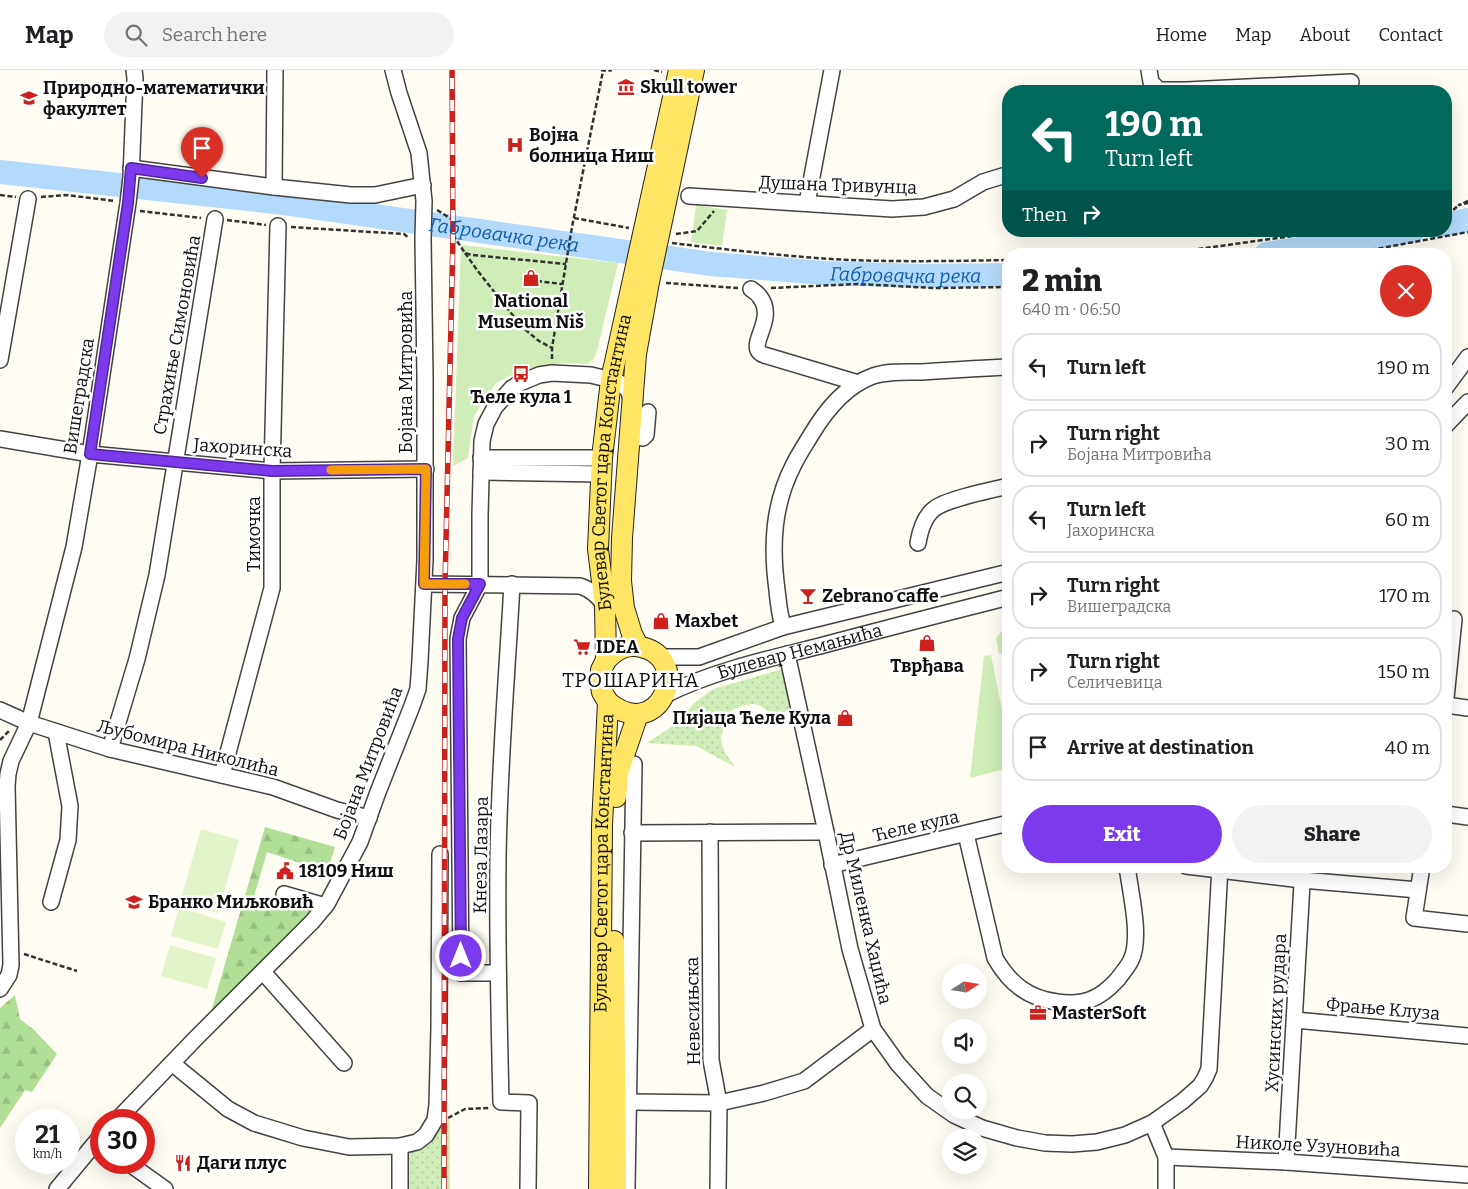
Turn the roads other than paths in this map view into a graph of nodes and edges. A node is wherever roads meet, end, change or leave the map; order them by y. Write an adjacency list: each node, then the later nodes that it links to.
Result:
1 (134, 70): 11 (street, Вишеградска)
2 (275, 70): 14 (street)
3 (393, 70): 13 (street, Бојана Митровића)
4 (694, 70): 20 (main road)
5 (832, 70): 17 (street)
6 (1149, 70): 9 (street)
7 (672, 71): 20 (main road)
8 (1350, 81): 10 (street)
9 (1154, 85)
10 (1277, 85)
11 (131, 172): 14 (street); 35 (street, Вишеградска)
12 (1002, 176): 17 (street, Душана Тривунца)
13 (423, 185): 14 (street); 39 (street, Бојана Митровића)
14 (274, 187)
15 (689, 196): 17 (street, Душана Тривунца)
16 (28, 199): 24 (street)
17 (807, 203)
18 (216, 219): 36 (street, Страхиње Симоновића)
19 (278, 226): 40 (street, Тимочка)
20 (654, 237): 21 (main road)
21 (648, 278): 27 (main road, Булевар Светог цара Константина); 29 (main road, Булевар Светог цара Константина)
22 (751, 289): 28 (street)
23 (1468, 357): 26 (street)
24 (0, 360)
25 (1002, 367): 28 (street)
26 (1452, 379)
27 (610, 380): 29 (street); 37 (street); 38 (main road, Булевар Светог цара Константина)
28 (858, 383): 50 (street)
29 (632, 401): 33 (main road, Булевар Светог цара Константина)
30 (1468, 402): 32 (street)
31 (648, 412): 33 (street)
32 (1452, 419)
33 (629, 437): 51 (main road, Булевар Светог цара Константина)
34 (0, 439): 35 (street, Јахоринска)
35 (90, 454): 36 (street, Јахоринска); 62 (street, Вишеградска)
36 (175, 462): 40 (street, Јахоринска); 64 (street, Страхиње Симоновића)
37 (481, 465): 38 (street); 45 (street)
38 (602, 466): 48 (main road, Булевар Светог цара Константина)
39 (426, 469): 40 (street, Јахоринска); 44 (street, Бојана Митровића)
40 (272, 471): 66 (street, Тимочка)
41 (1002, 488): 42 (street)
42 (918, 543)
43 (1002, 574): 50 (street, Булевар Немањића)
44 (424, 584): 45 (street); 69 (street, Бојана Митровића)
45 (480, 584): 46 (street); 88 (street)
46 (512, 584): 48 (street); 88 (street, Кнеза Лазара)
47 (1002, 599): 53 (street, Булевар Немањића)
48 (605, 606): 55 (main road, Булевар Светог цара Константина)
49 (1456, 619): 52 (street)
50 (783, 627): 54 (street, Булевар Немањића)
51 (638, 646): 54 (main road); 55 (main road)
52 (1452, 651)
53 (787, 654): 56 (street, Булевар Немањића); 72 (street, Др Миленка Хаџића)
54 (660, 657): 56 (main road)
55 (606, 660): 57 (main road, Булевар Светог цара Константина)
56 (664, 695): 61 (main road)
57 (608, 702): 61 (main road); 109 (main road, Булевар Светог цара Константина)
58 (1452, 706): 59 (street)
59 (1468, 708)
60 (0, 710): 62 (street, Љубомира Николића)
61 (638, 714): 110 (main road, Булевар Светог цара Константина)
62 (29, 723): 63 (street, Љубомира Николића); 85 (street, Вишеградска)
63 (56, 732): 64 (street, Љубомира Николића); 83 (street)
64 (110, 749): 66 (street, Љубомира Николића)
65 (634, 764): 73 (street, Булевар Светог цара Константина)
66 (222, 774): 69 (street, Љубомира Николића)
67 (1452, 815): 68 (street)
68 (1468, 817)
69 (369, 818): 84 (street, Бојана Митровића)
70 (1002, 825): 74 (street, Ћеле кула)
71 (710, 832): 72 (street); 73 (street); 96 (street, Невесињска)
72 (826, 832): 76 (street, Др Миленка Хаџића)
73 (632, 833): 95 (street, Булевар Светог цара Константина)
74 (966, 834): 76 (street, Ћеле кула); 77 (street)
75 (440, 854): 99 (street)
76 (832, 865): 91 (street, Др Миленка Хаџића)
77 (1128, 873)
78 (1220, 873): 98 (street, Др Миленка Хаџића)
79 (1302, 873): 81 (street); 90 (street, Хусинских рудара)
80 (1421, 873): 81 (street)
81 (1418, 890): 86 (street)
82 (284, 894): 84 (street)
83 (51, 902)
84 (325, 906): 87 (street, Бојана Митровића)
85 (5, 921): 89 (street, Вишеградска)
86 (1468, 924)
87 (263, 972): 93 (street); 94 (street, Бојана Митровића)
88 (498, 973): 108 (street, Кнеза Лазара)
89 (0, 989)
90 (1295, 1020): 92 (street, Фрање Клуза); 102 (street, Хусинских рудара)
91 (873, 1029): 96 (street); 98 (street, Др Миленка Хаџића)
92 (1468, 1036)
93 (344, 1063)
94 (173, 1064): 97 (street, Бојана Митровића); 99 (street)
95 (629, 1102): 96 (street); 111 (street, Булевар Светог цара Константина)
96 (719, 1103): 112 (street, Невесињска)
97 (129, 1109)
98 (1152, 1123): 101 (street)
99 (400, 1146): 107 (street)
100 (90, 1152): 105 (street)
101 (1166, 1157): 102 (street, Николе Узуновића); 113 (street)
102 (1286, 1162): 104 (street, Николе Узуновића)
103 (144, 1174): 106 (street)
104 (1468, 1175)
105 (57, 1189)
106 (165, 1189)
107 (400, 1189)
108 (528, 1189)
109 (599, 1189)
110 (616, 1189)
111 (627, 1189)
112 (718, 1189)
113 (1166, 1189)

